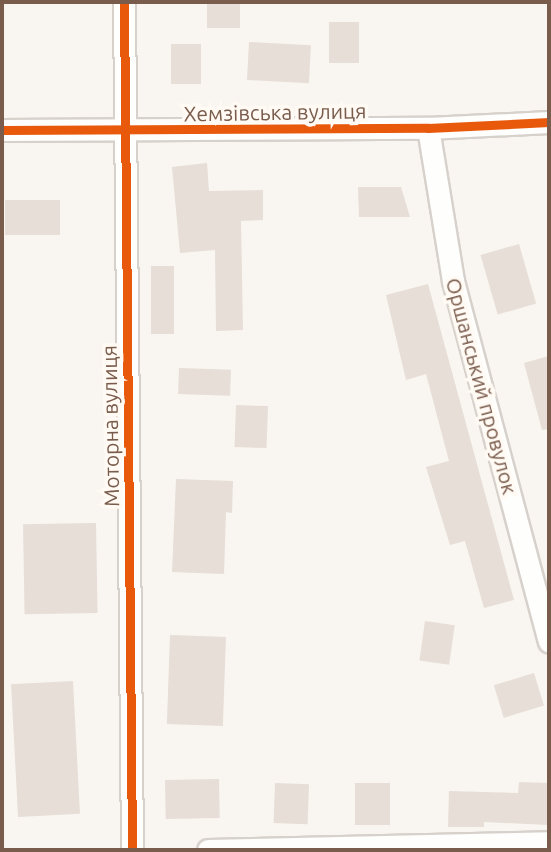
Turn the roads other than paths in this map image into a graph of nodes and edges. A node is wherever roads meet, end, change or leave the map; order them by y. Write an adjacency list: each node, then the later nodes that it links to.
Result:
1 (124, 2): 5 (street, Моторна вулиця)
2 (549, 122): 3 (street, Хемзівська вулиця)
3 (428, 128): 5 (street, Хемзівська вулиця); 6 (street, Оршанський провулок)
4 (2, 130): 5 (street, Хемзівська вулиця)
5 (125, 131): 8 (street, Моторна вулиця)
6 (549, 640)
7 (549, 842): 9 (street)
8 (132, 850)
9 (208, 850)

